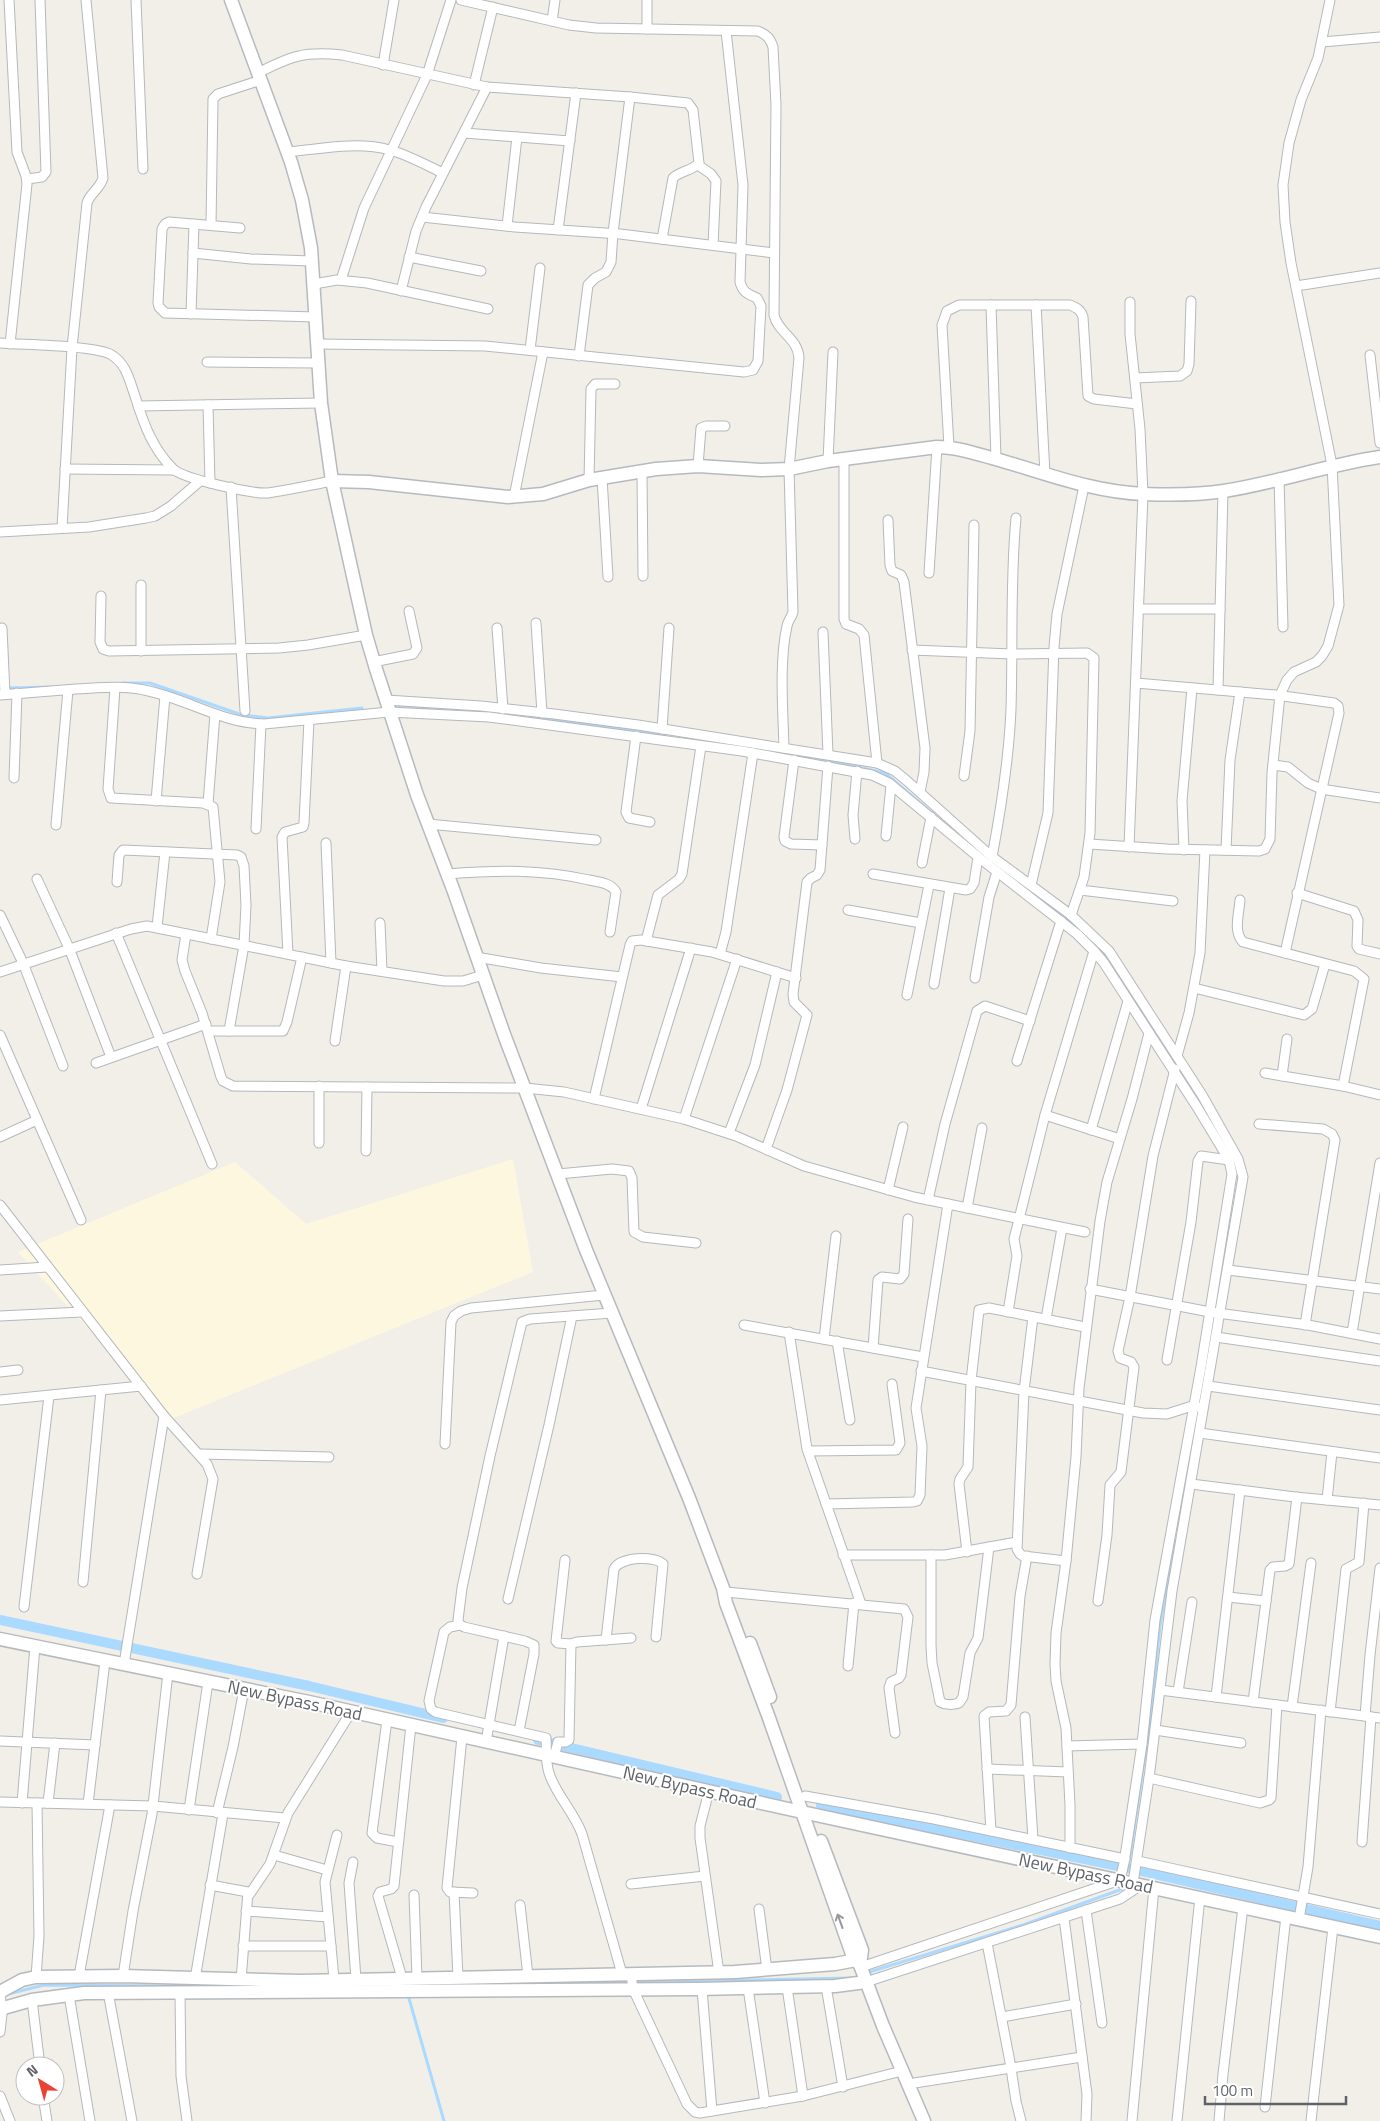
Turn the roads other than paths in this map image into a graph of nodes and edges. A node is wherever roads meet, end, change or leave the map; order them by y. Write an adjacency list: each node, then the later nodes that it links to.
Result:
1 (9, 0): 35 (street)
2 (40, 0): 35 (street)
3 (86, 0): 67 (street)
4 (136, 0): 33 (street)
5 (231, 0): 22 (street)
6 (394, 0): 20 (street)
7 (451, 0): 21 (street)
8 (461, 0): 13 (street)
9 (505, 0): 14 (street)
10 (555, 0): 15 (street)
11 (648, 0): 16 (street)
12 (1330, 0): 19 (street)
13 (493, 8): 14 (street); 23 (street)
14 (503, 10): 15 (street)
15 (552, 21): 16 (street)
16 (647, 29): 17 (street)
17 (726, 31): 45 (street); 47 (street)
18 (1380, 37): 19 (street)
19 (1322, 42): 55 (street)
20 (383, 65): 21 (street); 22 (street)
21 (427, 75): 23 (street); 30 (street)
22 (259, 77): 31 (street); 38 (street)
23 (474, 85): 24 (street)
24 (487, 87): 25 (street); 27 (street)
25 (576, 93): 26 (street); 29 (street)
26 (630, 97): 32 (street); 42 (street)
27 (464, 133): 28 (street); 34 (street)
28 (517, 137): 29 (street); 39 (street)
29 (570, 141): 41 (street)
30 (392, 150): 31 (street); 34 (street); 53 (street)
31 (287, 152): 49 (street)
32 (698, 165): 43 (street); 44 (street)
33 (143, 169)
34 (443, 173): 36 (street)
35 (27, 178): 65 (street)
36 (422, 217): 39 (street); 48 (street)
37 (194, 224): 38 (street); 46 (street); 62 (street)
38 (211, 225): 40 (street)
39 (507, 226): 41 (street)
40 (240, 228)
41 (558, 230): 42 (street)
42 (613, 233): 43 (street); 72 (street)
43 (662, 239): 44 (street)
44 (713, 245): 45 (street)
45 (742, 249): 47 (street); 72 (street)
46 (193, 253): 49 (street); 62 (street)
47 (774, 253): 91 (street)
48 (409, 257): 51 (street); 56 (street)
49 (312, 261): 54 (street)
50 (540, 268): 68 (street)
51 (481, 271)
52 (1380, 273): 55 (street)
53 (341, 280): 54 (street); 56 (street)
54 (314, 284): 63 (street)
55 (1296, 286): 88 (street)
56 (401, 291): 61 (street)
57 (1191, 301): 75 (street)
58 (1130, 302): 75 (street)
59 (991, 305): 60 (street); 83 (street); 86 (street)
60 (1036, 305): 78 (street); 94 (street)
61 (488, 309)
62 (191, 314): 63 (street)
63 (316, 318): 66 (street)
64 (0, 343): 65 (street)
65 (10, 344): 67 (street)
66 (317, 344): 68 (street); 74 (street)
67 (72, 348): 80 (street); 90 (street)
68 (530, 350): 69 (street)
69 (543, 352): 72 (street); 105 (street)
70 (833, 352): 87 (street)
71 (1370, 355): 82 (street)
72 (579, 356)
73 (206, 362): 74 (street)
74 (318, 363): 77 (street)
75 (1134, 378): 78 (street)
76 (615, 384): 97 (street)
77 (321, 403): 79 (street); 99 (street)
78 (1137, 404): 104 (street)
79 (208, 405): 80 (street); 100 (street)
80 (138, 406): 92 (street)
81 (725, 426): 89 (street)
82 (1380, 443)
83 (943, 447): 85 (street); 86 (street); 111 (street)
84 (1380, 457): 88 (street)
85 (844, 459): 87 (street); 157 (street)
86 (996, 459): 94 (street)
87 (828, 461): 91 (street)
88 (1332, 465): 96 (street); 142 (street)
89 (698, 466): 91 (street); 93 (street)
90 (65, 469): 92 (street); 109 (street)
91 (789, 469): 153 (street)
92 (174, 470): 98 (street)
93 (642, 472): 95 (street); 112 (street)
94 (1044, 474): 101 (street)
95 (602, 478): 97 (street); 113 (street)
96 (1279, 478): 103 (street); 120 (street)
97 (589, 480): 105 (street)
98 (200, 481): 100 (street); 109 (street)
99 (332, 481): 102 (street); 105 (street); 125 (street)
100 (210, 483): 102 (street)
101 (1084, 486): 104 (street); 131 (street)
102 (231, 487): 126 (street)
103 (1222, 491): 104 (street); 117 (street)
104 (1143, 494): 116 (street)
105 (514, 497)
106 (1016, 518): 130 (street)
107 (888, 520): 127 (street)
108 (974, 525): 129 (street)
109 (62, 528): 110 (street)
110 (0, 532)
111 (929, 573)
112 (643, 576)
113 (608, 577)
114 (141, 586): 128 (street)
115 (101, 596): 128 (street)
116 (1139, 609): 117 (street); 133 (street)
117 (1220, 609): 137 (street)
118 (410, 611): 132 (street)
119 (536, 623): 146 (street)
120 (1283, 627)
121 (2, 628): 139 (street)
122 (497, 628): 144 (street)
123 (669, 628): 150 (street)
124 (823, 632): 155 (street)
125 (366, 635): 126 (street); 132 (street)
126 (241, 648): 128 (street); 145 (street)
127 (912, 650): 129 (street); 165 (street)
128 (141, 651)
129 (972, 651): 130 (street); 161 (street)
130 (1012, 654): 131 (street); 187 (street)
131 (1054, 654): 178 (street); 195 (street)
132 (374, 662): 143 (street)
133 (1136, 683): 135 (street); 180 (street)
134 (116, 688): 136 (street); 141 (street); 167 (street)
135 (1192, 688): 137 (street); 181 (street)
136 (68, 690): 140 (street); 172 (street)
137 (1218, 690): 138 (street)
138 (1240, 692): 142 (street); 183 (street)
139 (2, 694): 140 (street)
140 (17, 694): 162 (street)
141 (165, 696): 147 (street); 167 (street)
142 (1280, 696): 158 (street); 164 (street)
143 (387, 706): 144 (street); 148 (street); 151 (street); 171 (street)
144 (503, 709): 146 (street)
145 (245, 711)
146 (542, 713): 150 (street)
147 (215, 714): 149 (street); 168 (street)
148 (308, 720): 149 (street); 218 (street)
149 (261, 724): 173 (street)
150 (662, 729): 153 (street)
151 (636, 736): 152 (street); 170 (street)
152 (701, 746): 154 (street); 212 (street)
153 (784, 748): 155 (street)
154 (753, 753): 156 (street); 219 (street)
155 (828, 754): 157 (street)
156 (794, 760): 159 (street); 179 (street)
157 (877, 763): 165 (street)
158 (1273, 765): 164 (street); 183 (street)
159 (828, 766): 160 (street); 179 (street)
160 (857, 772): 163 (street); 175 (street)
161 (964, 776)
162 (14, 778)
163 (891, 785): 169 (street); 174 (street)
164 (1321, 790): 166 (street); 198 (street)
165 (920, 792): 187 (street)
166 (1380, 798)
167 (156, 801): 168 (street)
168 (208, 804): 185 (street)
169 (931, 817): 186 (street); 188 (street)
170 (650, 822)
171 (428, 824): 176 (street); 190 (street)
172 (56, 825)
173 (256, 829)
174 (886, 836)
175 (855, 839)
176 (596, 840)
177 (326, 843): 225 (street)
178 (1089, 844): 180 (street); 197 (street)
179 (822, 845): 233 (street)
180 (1128, 847): 181 (street)
181 (1184, 850): 182 (street)
182 (1205, 850): 183 (street); 236 (street)
183 (1226, 850)
184 (165, 852): 185 (street); 193 (street); 207 (street)
185 (218, 854): 211 (street); 213 (street)
186 (978, 857): 189 (street); 196 (street)
187 (992, 857): 195 (street)
188 (922, 863)
189 (996, 872): 204 (street); 234 (street)
190 (448, 874): 208 (street); 222 (street)
191 (873, 874): 194 (street)
192 (37, 879): 214 (street)
193 (117, 882)
194 (929, 884): 196 (street); 206 (street)
195 (1031, 885): 203 (street)
196 (950, 888): 235 (street)
197 (1080, 890): 200 (street); 203 (street)
198 (1297, 892): 217 (street); 220 (street)
199 (1240, 900): 217 (street)
200 (1173, 901)
201 (848, 910): 206 (street)
202 (0, 915): 224 (street)
203 (1072, 915): 250 (street)
204 (1061, 921): 216 (street); 239 (street)
205 (380, 923): 228 (street)
206 (921, 923): 237 (street)
207 (157, 927): 209 (street); 210 (street)
208 (610, 932)
209 (116, 933): 214 (street); 245 (street)
210 (186, 934): 211 (street); 240 (street)
211 (211, 939): 213 (street)
212 (646, 941): 215 (street); 232 (street)
213 (244, 945): 218 (street); 241 (street)
214 (69, 948): 224 (street); 247 (street)
215 (691, 948): 219 (street); 260 (street)
216 (1094, 951): 238 (street); 261 (street)
217 (1285, 953): 226 (street)
218 (288, 954): 221 (street)
219 (720, 954): 223 (street)
220 (1380, 954)
221 (302, 957): 225 (street); 241 (street)
222 (476, 957): 231 (street); 232 (street)
223 (736, 959): 230 (street); 262 (street)
224 (23, 963): 229 (street); 251 (street)
225 (331, 963): 227 (street)
226 (1324, 964): 236 (street); 255 (street)
227 (346, 966): 228 (street); 246 (street)
228 (382, 971): 231 (street)
229 (0, 972)
230 (777, 972): 233 (street); 268 (street)
231 (483, 976): 257 (street)
232 (622, 977): 259 (street)
233 (796, 978): 272 (street)
234 (974, 978)
235 (934, 984)
236 (1194, 988): 250 (street)
237 (907, 996)
238 (1128, 1001): 242 (street); 267 (street)
239 (1030, 1021): 248 (street); 279 (street)
240 (207, 1027): 241 (street); 245 (street); 254 (street)
241 (228, 1031)
242 (1149, 1033): 250 (street); 270 (street)
243 (0, 1035): 263 (street)
244 (1287, 1039): 253 (street)
245 (159, 1040): 247 (street); 276 (street)
246 (335, 1041)
247 (112, 1057): 249 (street)
248 (1017, 1061)
249 (96, 1062)
250 (1177, 1064): 274 (street); 292 (street); 298 (street)
251 (63, 1066)
252 (1265, 1073): 253 (street)
253 (1282, 1076): 255 (street)
254 (319, 1086): 256 (street); 271 (street)
255 (1343, 1086): 258 (street)
256 (367, 1087): 257 (street); 273 (street)
257 (525, 1088): 259 (street); 277 (street)
258 (1380, 1095)
259 (594, 1099): 260 (street)
260 (641, 1109): 262 (street)
261 (1044, 1115): 267 (street); 284 (street)
262 (684, 1119): 268 (street)
263 (37, 1120): 269 (street); 285 (street)
264 (1259, 1124): 293 (street)
265 (903, 1127): 278 (street)
266 (982, 1128): 282 (street)
267 (1091, 1130): 270 (street)
268 (729, 1133): 272 (street)
269 (0, 1137)
270 (1120, 1139): 295 (street)
271 (319, 1143)
272 (766, 1149): 278 (street)
273 (366, 1151)
274 (1229, 1160): 299 (street); 303 (street)
275 (1380, 1163): 294 (street)
276 (212, 1164)
277 (558, 1174): 289 (street); 297 (street)
278 (888, 1190): 279 (street)
279 (928, 1200): 280 (street)
280 (948, 1204): 282 (street); 318 (street)
281 (0, 1205): 290 (street)
282 (967, 1208): 284 (street)
283 (908, 1219): 317 (street)
284 (1019, 1219): 286 (street); 301 (street)
285 (81, 1220)
286 (1062, 1228): 287 (street); 307 (street)
287 (1084, 1232)
288 (836, 1236): 314 (street)
289 (696, 1243)
290 (48, 1268): 291 (street); 300 (street)
291 (0, 1270)
292 (1228, 1270): 293 (street); 303 (street)
293 (1312, 1280): 294 (street); 309 (street)
294 (1360, 1286): 296 (street); 312 (street)
295 (1090, 1289): 298 (street); 310 (street)
296 (1380, 1289)
297 (604, 1295): 302 (street); 339 (street)
298 (1130, 1297): 299 (street); 334 (street)
299 (1177, 1306): 303 (street); 319 (street)
300 (82, 1312): 304 (street); 326 (street)
301 (1008, 1312): 306 (street); 324 (street)
302 (612, 1313): 305 (street); 364 (street)
303 (1215, 1313): 309 (street); 313 (street); 333 (street)
304 (0, 1316)
305 (572, 1316): 366 (street); 373 (street)
306 (1033, 1317): 307 (street); 329 (street)
307 (1046, 1319): 310 (street)
308 (744, 1325): 311 (street)
309 (1305, 1325): 312 (street)
310 (1085, 1327): 332 (street)
311 (789, 1332): 314 (street); 340 (street)
312 (1352, 1333): 315 (street)
313 (1216, 1337): 320 (street); 327 (street)
314 (824, 1339): 316 (street)
315 (1380, 1339)
316 (837, 1341): 317 (street); 337 (street)
317 (873, 1348): 318 (street)
318 (923, 1357): 322 (street)
319 (1166, 1360)
320 (1380, 1362)
321 (18, 1370): 323 (street)
322 (921, 1371): 324 (street); 350 (street)
323 (0, 1372)
324 (971, 1381): 329 (street); 354 (street)
325 (892, 1384): 340 (street)
326 (141, 1386): 328 (street); 336 (street)
327 (1208, 1386): 333 (street); 335 (street)
328 (101, 1390): 330 (street); 363 (street)
329 (1024, 1390): 332 (street); 352 (street)
330 (49, 1396): 331 (street); 371 (street)
331 (0, 1400)
332 (1078, 1401): 334 (street); 359 (street)
333 (1198, 1407): 334 (street); 338 (street); 408 (street)
334 (1128, 1410): 367 (street)
335 (1380, 1410)
336 (164, 1416): 342 (street); 381 (street)
337 (850, 1420)
338 (1200, 1433): 341 (street); 345 (street)
339 (445, 1444)
340 (808, 1451): 350 (street)
341 (1332, 1452): 344 (street); 348 (street)
342 (199, 1454): 343 (street); 362 (street)
343 (329, 1457)
344 (1380, 1458)
345 (1191, 1484): 346 (street); 387 (street)
346 (1240, 1490): 347 (street); 365 (street)
347 (1297, 1497): 348 (street); 368 (street)
348 (1327, 1500): 349 (street)
349 (1364, 1503): 351 (street); 393 (street)
350 (826, 1504): 355 (street)
351 (1380, 1505)
352 (1017, 1542): 353 (street); 357 (street)
353 (989, 1547): 354 (street); 356 (street)
354 (966, 1552): 356 (street)
355 (843, 1555): 356 (street); 370 (street)
356 (931, 1555)
357 (1027, 1556): 359 (street); 412 (street)
358 (565, 1560): 379 (street)
359 (1066, 1561): 410 (street)
360 (1311, 1563): 392 (street)
361 (1380, 1568): 372 (street)
362 (197, 1574)
363 (83, 1582)
364 (724, 1590): 370 (street); 417 (street); 427 (street)
365 (1228, 1597): 368 (street); 389 (street)
366 (508, 1599)
367 (1098, 1601)
368 (1266, 1601): 390 (street)
369 (1192, 1602): 388 (street)
370 (858, 1604): 383 (street); 402 (street)
371 (24, 1607)
372 (1378, 1607): 396 (street)
373 (460, 1625): 374 (street); 401 (street)
374 (504, 1636): 400 (street); 401 (street)
375 (656, 1637): 378 (street)
376 (631, 1638): 378 (street)
377 (0, 1639): 380 (street, New Bypass Road)
378 (606, 1640): 379 (street)
379 (571, 1644): 411 (street)
380 (35, 1646): 382 (street, New Bypass Road); 405 (street)
381 (124, 1658): 382 (street, New Bypass Road); 384 (street, New Bypass Road)
382 (105, 1660): 409 (street)
383 (848, 1666)
384 (168, 1673): 385 (street, New Bypass Road); 424 (street)
385 (208, 1682): 386 (street, New Bypass Road); 425 (street)
386 (244, 1689): 394 (street, New Bypass Road); 426 (street)
387 (1160, 1690): 388 (street); 399 (street)
388 (1178, 1692): 389 (street)
389 (1216, 1697): 390 (street)
390 (1253, 1702): 391 (street)
391 (1277, 1705): 392 (street); 415 (street)
392 (1292, 1707): 393 (street)
393 (1326, 1711): 396 (street); 451 (street)
394 (351, 1712): 397 (street, New Bypass Road); 428 (street)
395 (1025, 1717): 413 (street)
396 (1372, 1717): 433 (street)
397 (388, 1720): 398 (street, New Bypass Road); 432 (street)
398 (410, 1725): 403 (street, New Bypass Road); 432 (street)
399 (1155, 1730): 407 (street); 415 (street)
400 (519, 1731): 401 (street); 411 (street)
401 (488, 1732): 403 (street, New Bypass Road); 411 (street, New Bypass Road)
402 (895, 1733)
403 (462, 1737): 444 (street)
404 (0, 1741): 405 (street)
405 (28, 1742): 406 (street); 419 (street)
406 (55, 1743): 409 (street); 421 (street)
407 (1241, 1743)
408 (1142, 1744): 410 (street); 437 (street)
409 (95, 1745): 422 (street)
410 (1067, 1746): 414 (street)
411 (551, 1748): 416 (street, New Bypass Road); 478 (street)
412 (987, 1769): 413 (street); 429 (street)
413 (1030, 1771): 414 (street); 431 (street)
414 (1068, 1772): 434 (street)
415 (1149, 1778): 439 (street)
416 (709, 1792): 427 (street, New Bypass Road); 440 (street)
417 (805, 1796): 427 (street); 429 (street)
418 (0, 1802): 419 (street)
419 (22, 1803): 420 (street)
420 (37, 1803): 421 (street); 467 (street)
421 (48, 1804): 422 (street)
422 (88, 1804): 423 (street)
423 (110, 1805): 424 (street); 468 (street)
424 (153, 1806): 425 (street); 469 (street)
425 (189, 1810): 426 (street)
426 (220, 1813): 428 (street); 442 (street)
427 (806, 1813): 437 (street, New Bypass Road); 464 (street)
428 (285, 1818): 435 (street)
429 (991, 1831): 431 (street)
430 (337, 1835): 438 (street)
431 (1033, 1839): 434 (street)
432 (398, 1842): 472 (street)
433 (1362, 1842)
434 (1070, 1848): 437 (street)
435 (274, 1855): 438 (street); 446 (street)
436 (353, 1862): 475 (street)
437 (1123, 1868): 439 (street, New Bypass Road); 464 (street)
438 (327, 1870): 457 (street)
439 (1137, 1873): 443 (street, New Bypass Road); 451 (street); 453 (street)
440 (706, 1876): 441 (street); 466 (street)
441 (631, 1884)
442 (210, 1885): 446 (street); 474 (street)
443 (1154, 1888): 448 (street, New Bypass Road); 514 (street)
444 (454, 1892): 445 (street); 471 (street)
445 (473, 1893)
446 (249, 1895): 454 (street)
447 (414, 1895): 473 (street)
448 (1200, 1897): 450 (street, New Bypass Road); 515 (street)
449 (520, 1905): 470 (street)
450 (1243, 1907): 456 (street, New Bypass Road); 516 (street)
451 (1301, 1907): 455 (street); 456 (street, New Bypass Road); 459 (street, New Bypass Road)
452 (759, 1909): 465 (street)
453 (1086, 1910): 458 (street); 492 (street)
454 (246, 1911): 457 (street); 462 (street)
455 (1380, 1914)
456 (1286, 1916): 504 (street)
457 (328, 1917): 463 (street)
458 (1064, 1918): 461 (street); 489 (street)
459 (1333, 1927): 460 (street, New Bypass Road); 517 (street)
460 (1380, 1937)
461 (987, 1943): 479 (street); 491 (street)
462 (243, 1946): 463 (street); 476 (street)
463 (331, 1946): 477 (street)
464 (859, 1964): 465 (street); 479 (street)
465 (768, 1970): 466 (street)
466 (719, 1973): 478 (street)
467 (36, 1976): 468 (street); 484 (street)
468 (79, 1976): 469 (street)
469 (123, 1976): 474 (street)
470 (528, 1976): 471 (street); 478 (street)
471 (458, 1977): 473 (street)
472 (402, 1978): 473 (street); 475 (street)
473 (417, 1978)
474 (195, 1979): 476 (street)
475 (356, 1979): 477 (street)
476 (241, 1980): 477 (street)
477 (334, 1980)
478 (630, 1981): 483 (street); 486 (street); 505 (street)
479 (866, 1982): 480 (street); 497 (street)
480 (826, 1986): 481 (street); 499 (street)
481 (787, 1987): 482 (street); 501 (street)
482 (748, 1988): 483 (street); 502 (street)
483 (702, 1989): 505 (street)
484 (0, 1992): 490 (street)
485 (108, 1992): 486 (street); 487 (street); 509 (street)
486 (180, 1992): 510 (street)
487 (69, 1995): 488 (street); 508 (street)
488 (32, 2000): 490 (street); 494 (street)
489 (1076, 2004): 491 (street); 495 (street)
490 (1, 2009): 493 (street)
491 (1002, 2017): 496 (street)
492 (1102, 2023)
493 (0, 2032)
494 (39, 2056)
495 (1082, 2057): 496 (street); 513 (street)
496 (1011, 2069): 498 (street); 512 (street)
497 (902, 2071): 498 (street); 499 (street)
498 (908, 2084): 511 (street)
499 (843, 2087): 501 (street)
500 (0, 2096): 506 (street)
501 (803, 2096): 502 (street)
502 (765, 2103): 505 (street)
503 (45, 2106): 507 (street)
504 (1265, 2107)
505 (712, 2111)
506 (10, 2121)
507 (46, 2121)
508 (90, 2121)
509 (132, 2121)
510 (186, 2121)
511 (924, 2121)
512 (1021, 2121)
513 (1086, 2121)
514 (1132, 2121)
515 (1178, 2121)
516 (1219, 2121)
517 (1311, 2121)

